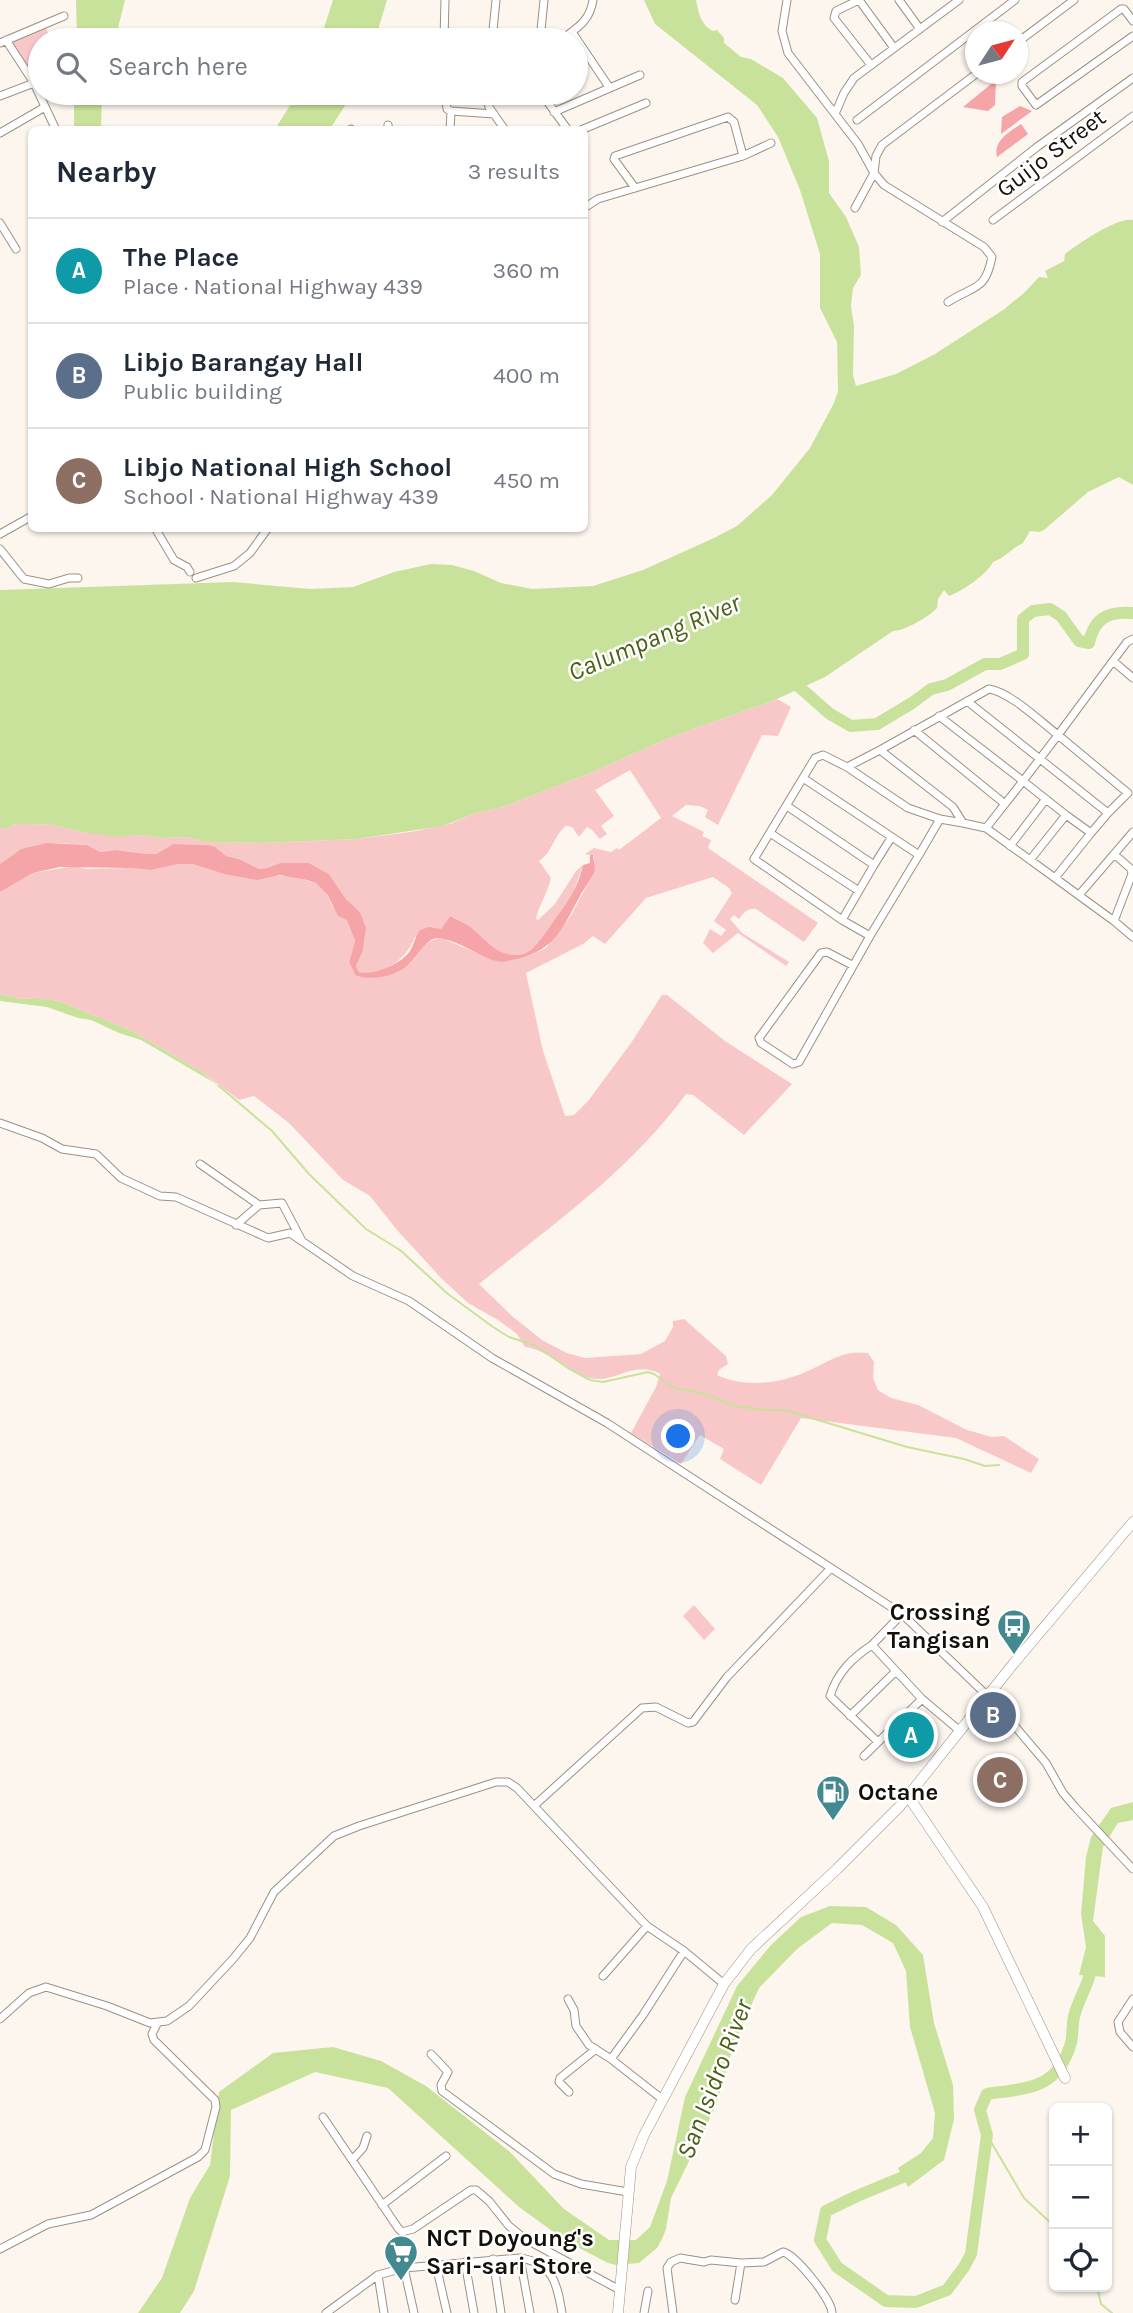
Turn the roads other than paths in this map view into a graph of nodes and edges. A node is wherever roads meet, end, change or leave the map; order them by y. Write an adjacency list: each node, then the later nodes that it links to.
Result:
1 (445, 0): 15 (street)
2 (496, 0): 16 (street)
3 (544, 0): 17 (street)
4 (593, 0): 18 (street)
5 (787, 0): 44 (street)
6 (899, 0): 19 (street)
7 (939, 0): 11 (street)
8 (959, 0): 11 (street)
9 (1015, 0): 46 (street)
10 (1074, 0): 21 (street)
11 (946, 9): 19 (street)
12 (64, 16): 14 (street)
13 (1132, 19): 22 (street)
14 (36, 28)
15 (444, 28)
16 (493, 28)
17 (541, 28)
18 (577, 28)
19 (920, 29): 24 (street)
20 (28, 31): 23 (street)
21 (1028, 34)
22 (1133, 36)
23 (3, 42): 27 (street)
24 (894, 48): 26 (street); 26 (street)
25 (588, 56): 32 (street)
26 (872, 65): 44 (street)
27 (28, 75)
28 (640, 75): 32 (street)
29 (1133, 78): 60 (street)
30 (965, 82): 55 (street)
31 (28, 85): 33 (street)
32 (609, 87): 34 (street)
33 (0, 96)
34 (588, 97)
35 (646, 103): 51 (street)
36 (446, 105): 41 (street)
37 (489, 105): 43 (street)
38 (549, 105): 42 (street)
39 (569, 105): 42 (street)
40 (45, 107): 47 (street); 52 (street)
41 (451, 111): 43 (street); 48 (street)
42 (554, 112): 50 (street)
43 (494, 114): 49 (street)
44 (835, 114): 55 (street)
45 (1133, 116): 59 (street, Guijo Street)
46 (858, 120)
47 (54, 126)
48 (450, 126)
49 (502, 126)
50 (565, 126)
51 (588, 127)
52 (0, 133)
53 (771, 143): 54 (street)
54 (743, 156): 56 (street); 56 (street)
55 (874, 173): 58 (street); 60 (street)
56 (635, 188): 57 (street)
57 (588, 205)
58 (855, 208)
59 (993, 220)
60 (942, 222): 63 (street)
61 (0, 223): 62 (street)
62 (16, 248)
63 (948, 302)
64 (28, 518): 67 (street)
65 (157, 532): 66 (street)
66 (265, 532)
67 (0, 534)
68 (0, 549): 69 (street)
69 (78, 578)
70 (1133, 639): 71 (street)
71 (1113, 661): 72 (street); 76 (street)
72 (1133, 678)
73 (967, 701): 74 (street); 76 (street); 78 (street)
74 (939, 716): 75 (street); 81 (street)
75 (914, 730): 77 (street); 84 (street)
76 (1058, 735): 78 (street); 82 (street)
77 (880, 750): 79 (street); 89 (street)
78 (1040, 760): 81 (street); 86 (street)
79 (848, 767): 80 (street); 88 (street)
80 (803, 778): 85 (street); 94 (street)
81 (1023, 782): 83 (street); 84 (street)
82 (1130, 795): 86 (street)
83 (1046, 799): 87 (street); 95 (street)
84 (1005, 804): 90 (street)
85 (787, 806): 91 (street); 99 (street)
86 (1108, 813): 92 (street)
87 (1066, 815): 92 (street); 98 (street)
88 (940, 819): 89 (street); 97 (street)
89 (963, 823): 90 (street)
90 (986, 828): 95 (street)
91 (770, 833): 101 (street); 103 (street)
92 (1091, 833): 100 (street)
93 (1133, 833): 96 (street)
94 (891, 838): 97 (street); 99 (street)
95 (1010, 846): 98 (street)
96 (1114, 854): 102 (street); 104 (street)
97 (919, 855): 105 (street)
98 (1030, 860): 100 (street)
99 (874, 864): 101 (street)
100 (1055, 878): 102 (street)
101 (859, 891): 103 (street)
102 (1079, 895): 104 (street)
103 (842, 920): 105 (street)
104 (1114, 921): 106 (street)
105 (870, 936): 107 (street)
106 (1133, 937)
107 (852, 965): 107 (street)
108 (0, 1123): 111 (street)
109 (200, 1164): 110 (street)
110 (259, 1205): 111 (street); 112 (street)
111 (236, 1225): 112 (street)
112 (302, 1241): 114 (street)
113 (1133, 1522): 118 (main road)
114 (831, 1568): 115 (street); 125 (street)
115 (902, 1614): 116 (street); 118 (street)
116 (872, 1645): 117 (street); 120 (street)
117 (896, 1671): 119 (street); 120 (street)
118 (987, 1696): 121 (main road); 126 (street)
119 (922, 1699): 121 (street); 122 (street)
120 (850, 1716): 122 (street)
121 (960, 1731): 124 (main road)
122 (878, 1742): 123 (street)
123 (864, 1756)
124 (908, 1796): 130 (main road); 139 (main road)
125 (535, 1805): 127 (street); 134 (street)
126 (1133, 1869)
127 (647, 1926): 128 (street); 129 (street)
128 (684, 1951): 130 (street); 138 (street)
129 (603, 1976)
130 (724, 1984): 141 (main road)
131 (568, 1999): 136 (street)
132 (1133, 1999): 135 (street)
133 (0, 2019): 134 (street)
134 (157, 2024): 148 (street)
135 (1133, 2047)
136 (596, 2049): 138 (street); 140 (street)
137 (431, 2054): 146 (street)
138 (611, 2059): 141 (street)
139 (1065, 2078)
140 (569, 2092)
141 (662, 2099): 146 (main road)
142 (323, 2117): 145 (street)
143 (367, 2136): 145 (street)
144 (446, 2156): 147 (street)
145 (352, 2160): 147 (street)
146 (628, 2192): 156 (main road)
147 (382, 2204): 156 (street)
148 (0, 2249)
149 (520, 2258): 150 (street); 165 (street); 166 (street)
150 (493, 2259): 151 (street); 164 (street)
151 (465, 2262): 153 (street); 163 (street)
152 (741, 2263): 158 (street); 169 (street); 170 (street)
153 (436, 2265): 154 (street); 162 (street)
154 (404, 2268): 155 (street); 161 (street)
155 (379, 2275): 159 (street); 160 (street)
156 (620, 2290): 167 (main road)
157 (648, 2291): 168 (street)
158 (735, 2300)
159 (326, 2313)
160 (384, 2313)
161 (414, 2313)
162 (447, 2313)
163 (474, 2313)
164 (501, 2313)
165 (530, 2313)
166 (562, 2313)
167 (618, 2313)
168 (644, 2313)
169 (673, 2313)
170 (832, 2313)

